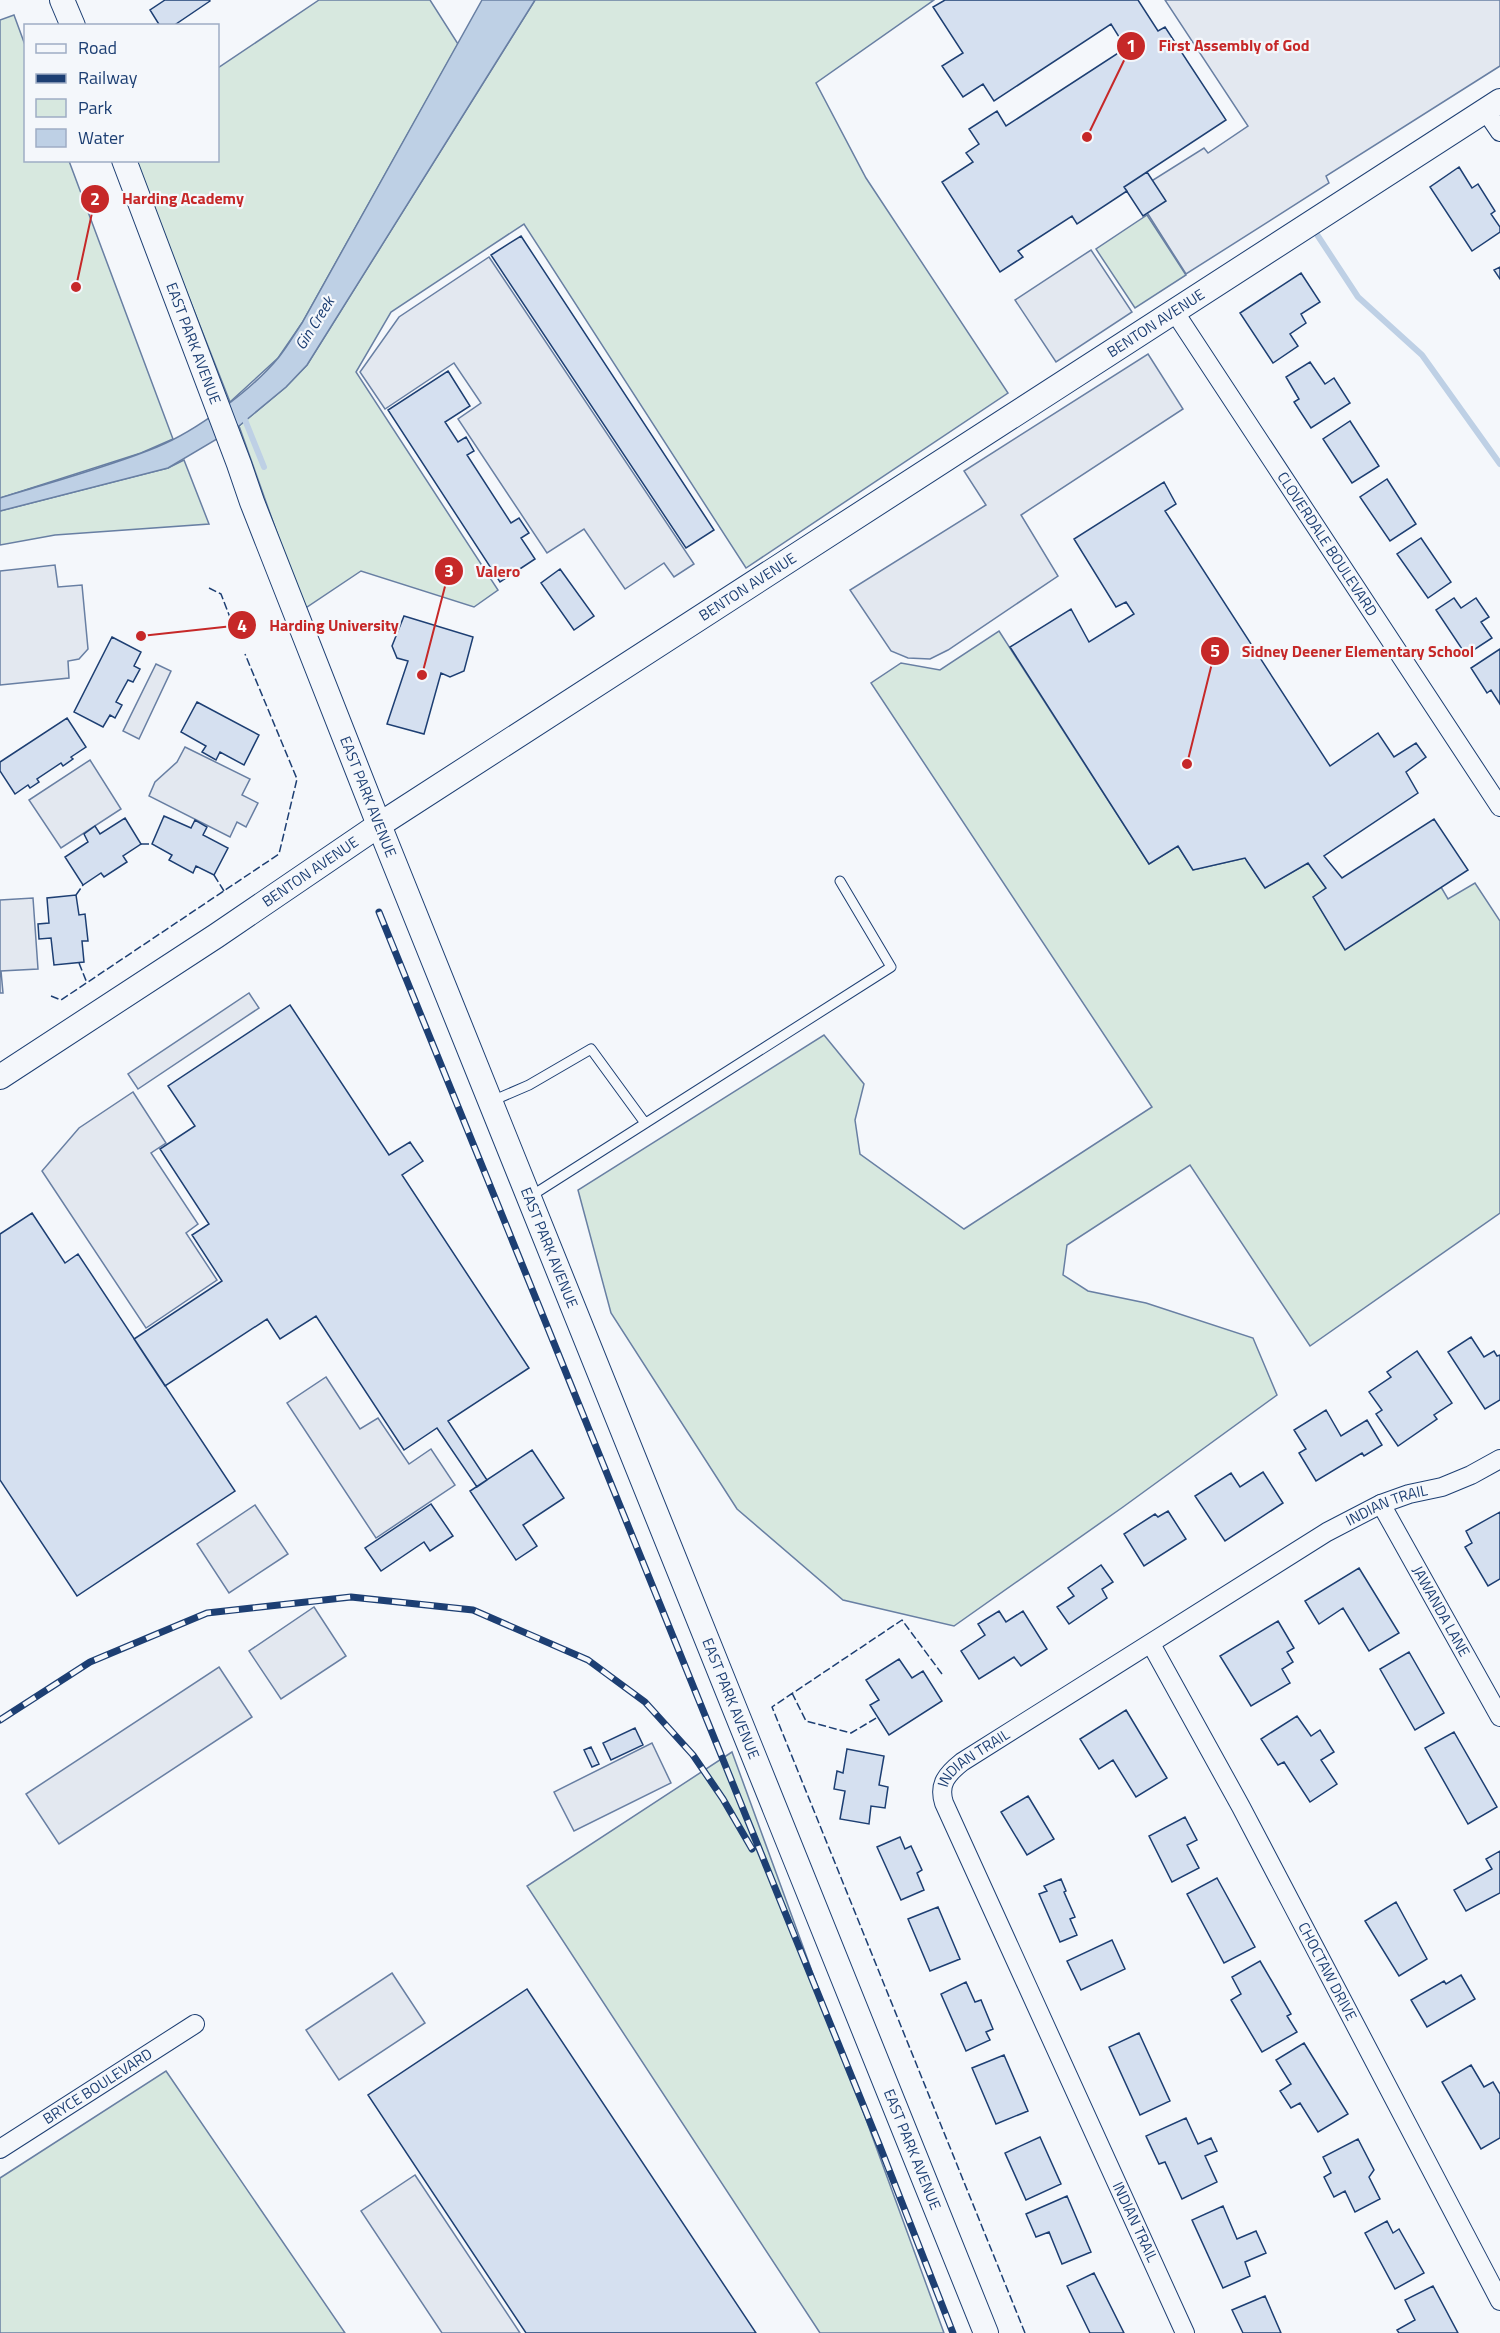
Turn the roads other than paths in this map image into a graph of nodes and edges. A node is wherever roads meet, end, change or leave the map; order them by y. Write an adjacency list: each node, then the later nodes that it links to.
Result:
1 (62, 0): 2 (street)
2 (72, 24)
3 (1493, 106): 4 (street); 6 (street, BENTON AVENUE)
4 (1500, 132)
5 (125, 162): 8 (street, EAST PARK AVENUE)
6 (1174, 311): 7 (street, CLOVERDALE BOULEVARD); 8 (street, BENTON AVENUE)
7 (1500, 807)
8 (379, 825): 10 (street, BENTON AVENUE); 11 (street, EAST PARK AVENUE)
9 (840, 881): 12 (lane)
10 (0, 1077)
11 (490, 1102): 12 (lane); 13 (street, EAST PARK AVENUE)
12 (645, 1123): 13 (lane)
13 (529, 1197): 21 (street, EAST PARK AVENUE)
14 (1500, 1459): 15 (street, INDIAN TRAIL)
15 (1381, 1504): 16 (street, INDIAN TRAIL); 17 (street, JAWANDA LANE)
16 (1151, 1644): 20 (street, CHOCTAW DRIVE); 22 (street, INDIAN TRAIL)
17 (1500, 1717)
18 (195, 2024): 19 (street, BRYCE BOULEVARD)
19 (0, 2149)
20 (1500, 2301)
21 (986, 2333)
22 (1185, 2333)

